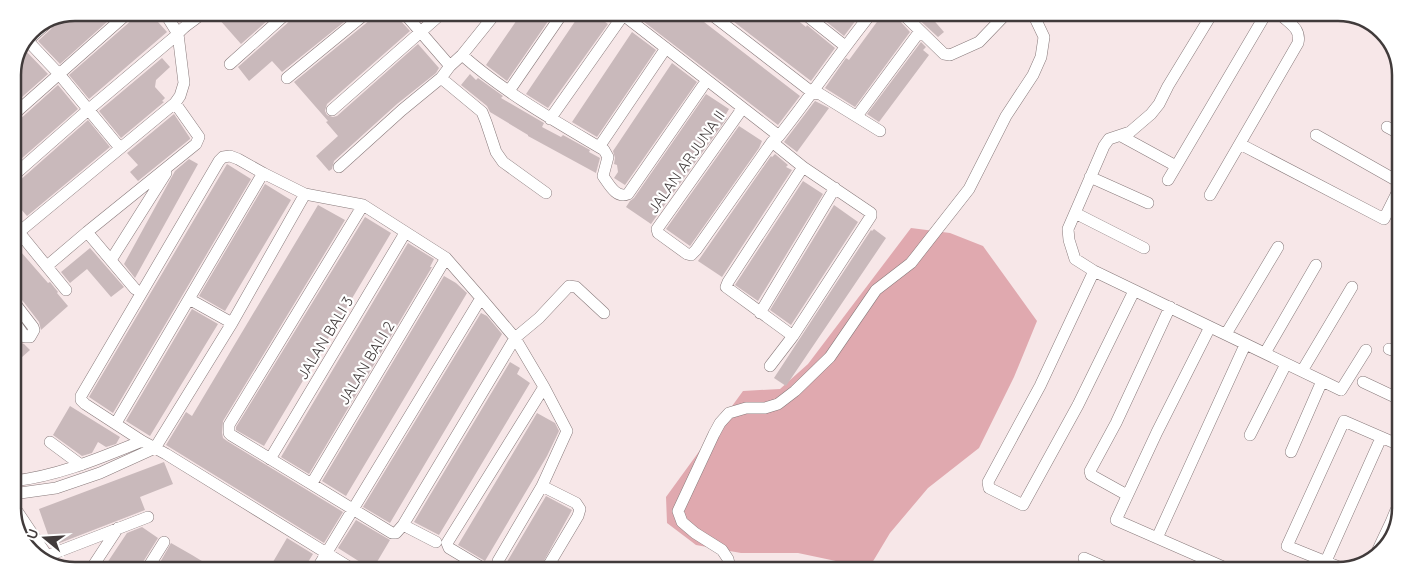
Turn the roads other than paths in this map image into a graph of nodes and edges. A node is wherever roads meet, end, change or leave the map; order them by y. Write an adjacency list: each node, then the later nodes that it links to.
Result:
1 (119, 21): 30 (street)
2 (172, 21): 21 (street)
3 (193, 21): 21 (street)
4 (278, 21): 28 (street)
5 (356, 21): 31 (street)
6 (411, 21): 23 (street)
7 (433, 21): 23 (street)
8 (489, 21): 27 (street)
9 (557, 21): 34 (street)
10 (619, 21): 42 (street)
11 (631, 21): 26 (street)
12 (720, 21): 35 (street)
13 (814, 21): 25 (street)
14 (865, 21): 25 (street)
15 (910, 21): 22 (street)
16 (999, 21): 22 (street)
17 (1036, 21): 140 (street)
18 (1208, 21): 47 (street)
19 (1262, 21): 53 (street)
20 (1288, 21): 49 (street)
21 (180, 31): 36 (street); 39 (street)
22 (920, 31): 41 (street)
23 (421, 32): 29 (street); 40 (street)
24 (30, 45): 30 (street)
25 (846, 46): 35 (street)
26 (666, 48): 33 (street); 50 (street)
27 (462, 55): 29 (street); 34 (street)
28 (230, 64)
29 (450, 66): 32 (street)
30 (59, 74): 37 (street); 39 (street)
31 (287, 78)
32 (440, 78): 54 (street); 62 (street)
33 (707, 80): 38 (street); 50 (street)
34 (509, 91): 42 (street)
35 (813, 93): 41 (street); 48 (street)
36 (175, 103): 51 (street); 52 (street)
37 (21, 108)
38 (742, 108): 48 (street); 48 (street, JALAN ARJUNA II)
39 (88, 110): 51 (street); 56 (street)
40 (332, 110)
41 (857, 116): 45 (street)
42 (550, 119): 50 (street)
43 (1387, 127): 44 (street)
44 (1392, 130)
45 (880, 131)
46 (1316, 135): 59 (street)
47 (1121, 136): 53 (street); 58 (street)
48 (776, 139): 55 (street)
49 (1240, 144): 64 (street); 66 (street)
50 (599, 147)
51 (120, 148): 69 (street)
52 (170, 166): 70 (street); 76 (street)
53 (1176, 166): 60 (street)
54 (339, 167)
55 (804, 167): 61 (street); 88 (street)
56 (21, 169)
57 (263, 173): 63 (street); 85 (street); 106 (street)
58 (1090, 176): 65 (street); 68 (street)
59 (1392, 178)
60 (1168, 180)
61 (835, 188): 88 (street); 94 (street)
62 (546, 193)
63 (305, 194): 67 (street); 90 (street)
64 (1210, 195)
65 (1148, 203)
66 (1392, 203)
67 (363, 205): 71 (street); 114 (street)
68 (1075, 213): 74 (street); 79 (street)
69 (21, 226)
70 (87, 232): 76 (street); 78 (street)
71 (405, 233): 75 (street); 114 (street, JALAN BALI 3)
72 (21, 238): 78 (street)
73 (1278, 247): 93 (street)
74 (1144, 248)
75 (446, 258): 84 (street); 117 (street, JALAN BALI 2)
76 (111, 260): 81 (street)
77 (1316, 265): 98 (street)
78 (47, 266): 82 (street)
79 (1094, 271): 83 (street); 83 (street)
80 (1352, 287): 101 (street)
81 (134, 289)
82 (66, 290)
83 (1134, 291): 86 (street)
84 (481, 298): 95 (street); 121 (street)
85 (189, 299): 90 (street); 106 (street)
86 (1170, 307): 91 (street); 120 (street)
87 (21, 311): 92 (street)
88 (760, 312): 94 (street)
89 (604, 313): 95 (street)
90 (232, 323): 112 (street)
91 (1210, 327): 93 (street); 120 (street)
92 (21, 331)
93 (1226, 334): 96 (street)
94 (794, 336): 100 (street)
95 (515, 338): 104 (street); 124 (street)
96 (1245, 345): 98 (street); 126 (street)
97 (1366, 350): 102 (street)
98 (1265, 353): 99 (street)
99 (1286, 364): 101 (street); 107 (street)
100 (770, 366)
101 (1302, 371): 102 (street)
102 (1322, 381): 113 (street)
103 (1363, 382): 105 (street)
104 (544, 387): 118 (street); 138 (street)
105 (1392, 396)
106 (116, 423): 109 (street)
107 (1250, 435)
108 (1382, 438): 111 (street); 143 (street); 144 (street)
109 (142, 441): 112 (street); 115 (street)
110 (50, 442): 115 (street)
111 (1392, 442)
112 (155, 448): 119 (street); 130 (street)
113 (1291, 452)
114 (270, 458): 117 (street)
115 (81, 465): 116 (street)
116 (21, 480)
117 (312, 483): 121 (street)
118 (542, 486): 133 (street); 139 (street)
119 (21, 493)
120 (1127, 495): 126 (street)
121 (354, 509): 124 (street); 130 (street)
122 (148, 517): 125 (street)
123 (22, 520): 129 (street)
124 (403, 525): 128 (street)
125 (118, 528): 132 (street); 134 (street)
126 (1157, 538): 142 (street)
127 (164, 542): 135 (street)
128 (436, 542)
129 (42, 550)
130 (327, 553): 136 (street); 137 (street)
131 (1084, 558): 141 (street)
132 (57, 559)
133 (498, 561)
134 (96, 562)
135 (155, 562)
136 (321, 562)
137 (341, 562)
138 (472, 562)
139 (551, 562)
140 (729, 562)
141 (1093, 562)
142 (1212, 562)
143 (1317, 562)
144 (1326, 562)

